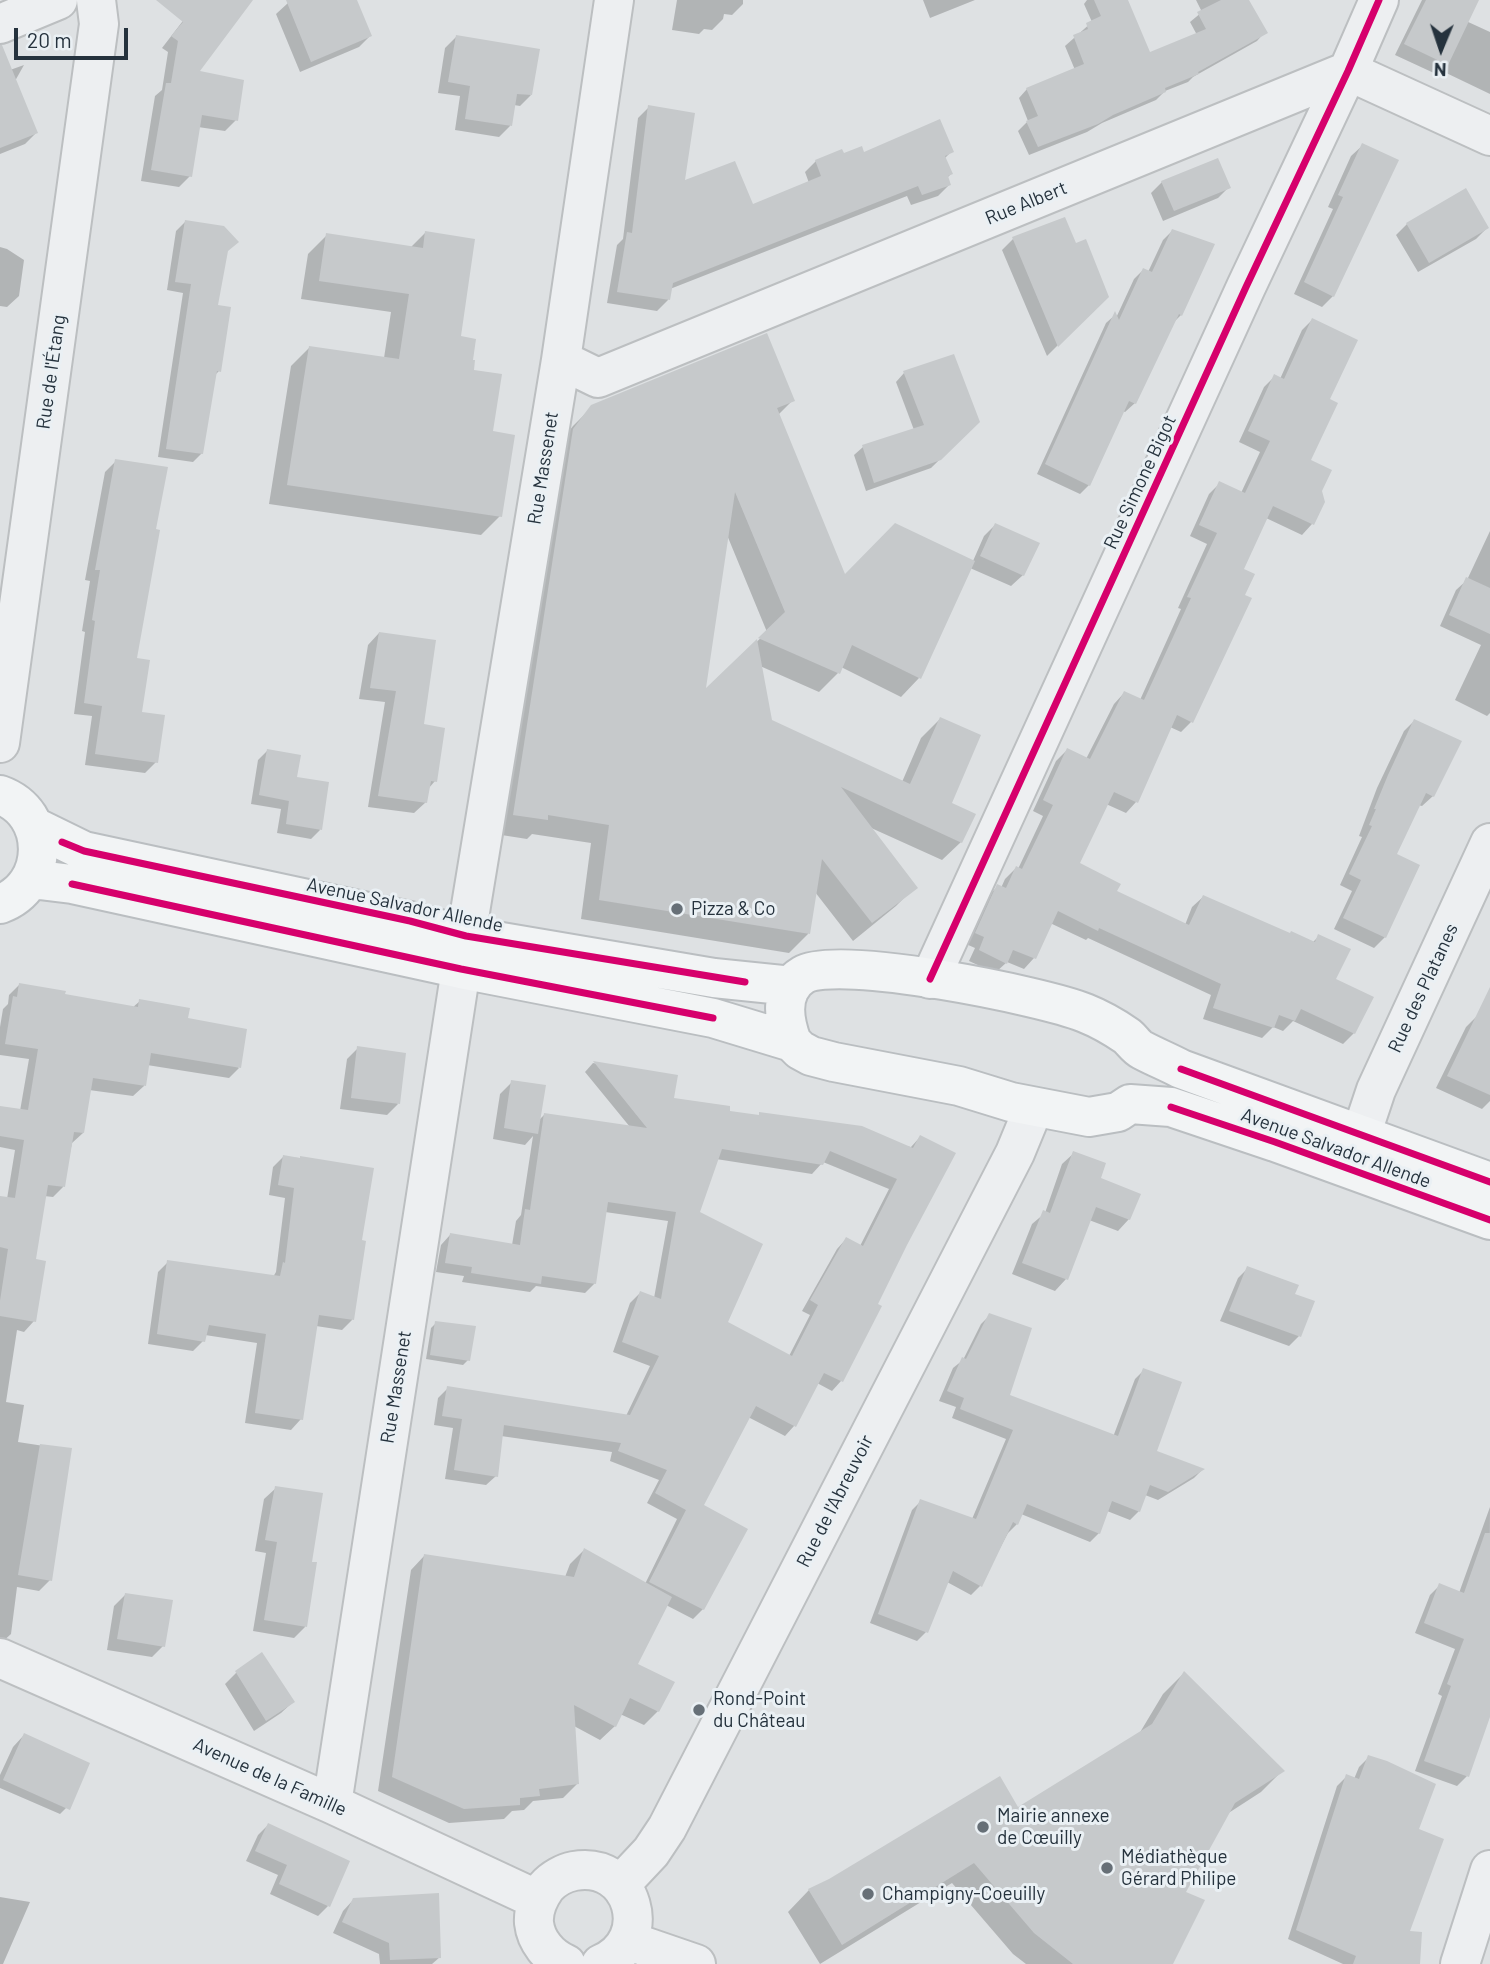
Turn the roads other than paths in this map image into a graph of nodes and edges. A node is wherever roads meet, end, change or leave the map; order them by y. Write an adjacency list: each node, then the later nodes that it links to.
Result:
1 (58, 0): 5 (street)
2 (96, 0): 9 (street, Rue de l'Étang)
3 (614, 0): 8 (street, Rue Massenet)
4 (1379, 0): 6 (street, Rue Simone Bigot)
5 (0, 24)
6 (1348, 71): 7 (street); 8 (street, Rue Albert); 16 (street, Rue Simone Bigot)
7 (1490, 136)
8 (561, 359): 15 (street, Rue Massenet)
9 (0, 743)
10 (0, 795): 11 (main road, Avenue Salvador Allende)
11 (35, 827): 13 (main road); 15 (main road, Avenue Salvador Allende)
12 (1490, 843): 22 (street, Rue des Platanes)
13 (31, 879): 14 (main road); 15 (main road, Avenue Salvador Allende)
14 (0, 904)
15 (463, 953): 17 (main road, Avenue Salvador Allende); 18 (main road, Avenue Salvador Allende); 26 (street, Rue Massenet)
16 (930, 979): 17 (main road, Avenue Salvador Allende); 19 (main road, Avenue Salvador Allende)
17 (792, 986): 18 (main road)
18 (792, 1042): 21 (main road, Avenue Salvador Allende)
19 (1140, 1049): 20 (main road); 22 (main road, Avenue Salvador Allende)
20 (1130, 1104): 21 (main road, Avenue Salvador Allende); 24 (main road, Avenue Salvador Allende)
21 (1034, 1107): 28 (street, Rue de l'Abreuvoir)
22 (1361, 1135): 23 (main road, Avenue Salvador Allende)
23 (1490, 1182)
24 (1490, 1220)
25 (0, 1658): 26 (street, Avenue de la Famille)
26 (332, 1804): 29 (street, Avenue de la Famille)
27 (1490, 1870): 33 (street)
28 (620, 1885): 29 (street); 30 (street)
29 (538, 1900): 31 (street)
30 (615, 1952): 32 (street)
31 (556, 1962)
32 (696, 1964)
33 (1460, 1964)

